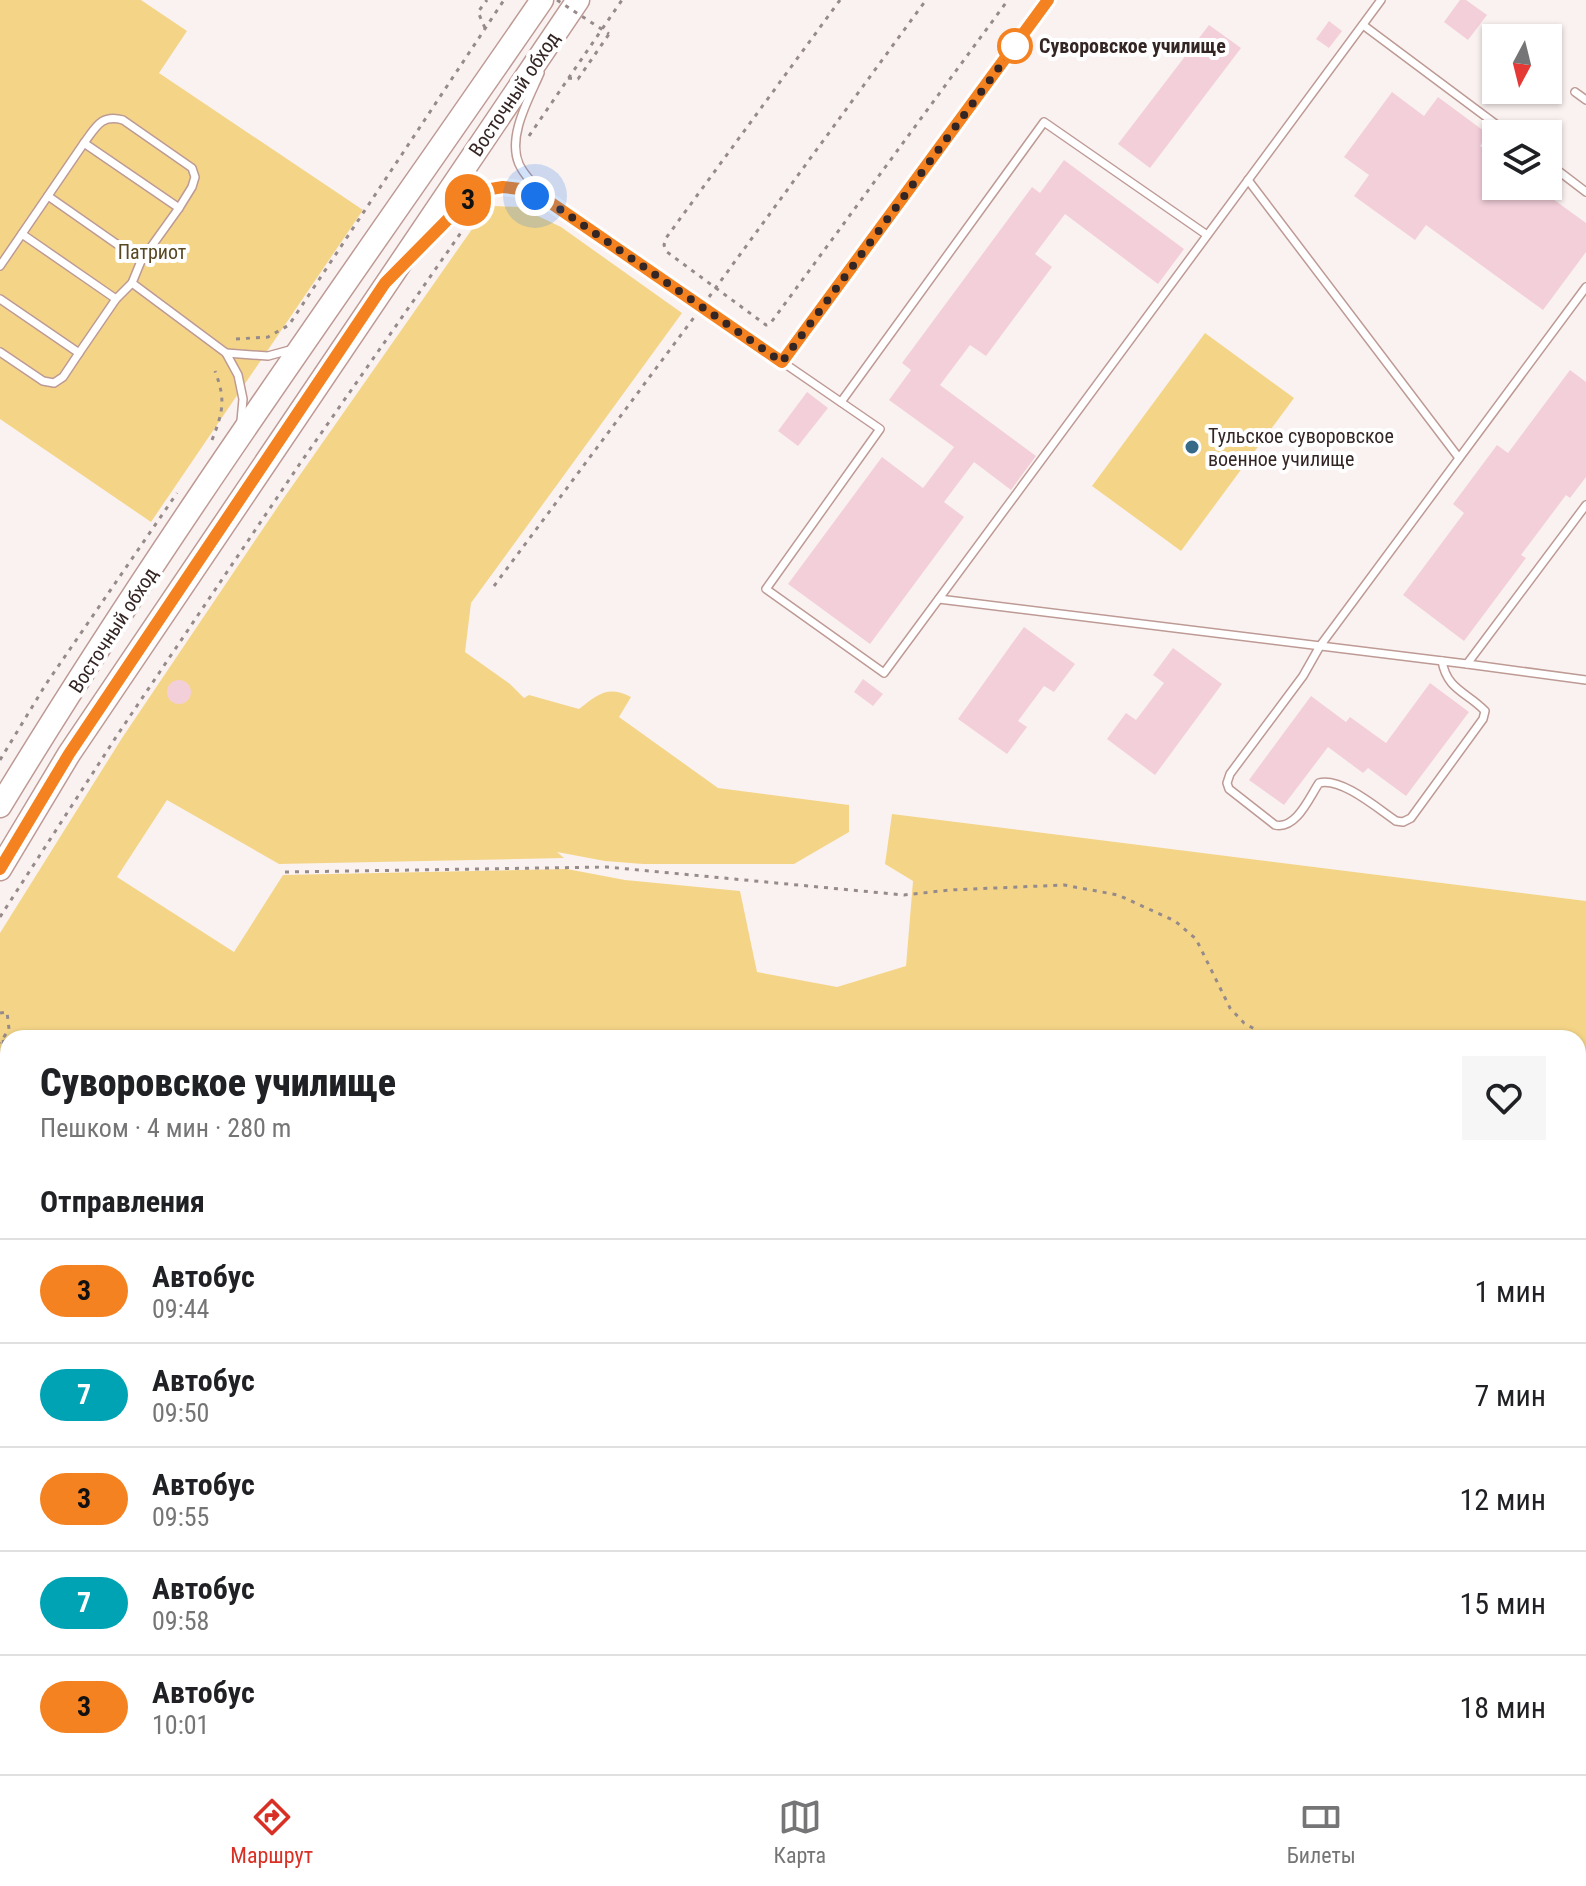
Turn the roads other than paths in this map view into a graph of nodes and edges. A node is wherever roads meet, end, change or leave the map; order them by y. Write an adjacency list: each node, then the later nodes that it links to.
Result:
1 (542, 0): 26 (main road, Восточный обход)
2 (578, 0): 6 (main road, Восточный обход)
3 (1048, 0): 30 (lane)
4 (1381, 0): 5 (lane)
5 (1363, 25): 9 (lane); 12 (lane)
6 (555, 34): 15 (lane); 22 (main road, Восточный обход)
7 (1575, 92): 8 (lane)
8 (1586, 100)
9 (1490, 120)
10 (84, 143): 14 (lane); 16 (lane); 16 (lane)
11 (1562, 174): 13 (lane)
12 (1248, 180): 18 (lane); 33 (lane)
13 (1586, 192)
14 (48, 196): 17 (lane); 19 (lane)
15 (551, 203): 22 (lane); 30 (lane)
16 (179, 208): 19 (lane)
17 (22, 234): 20 (lane); 25 (lane)
18 (1207, 235): 31 (lane); 35 (lane)
19 (141, 261): 21 (lane)
20 (0, 266)
21 (132, 283): 25 (lane); 29 (lane)
22 (385, 283): 41 (main road, Восточный обход)
23 (1586, 287): 33 (lane)
24 (0, 299): 28 (lane)
25 (116, 299): 28 (lane)
26 (306, 341): 29 (lane); 32 (main road, Восточный обход)
27 (0, 352): 28 (lane)
28 (79, 353)
29 (226, 353): 32 (lane, Восточный обход)
30 (782, 362): 31 (lane)
31 (841, 402): 35 (lane)
32 (220, 447): 40 (main road, Восточный обход)
33 (1459, 458): 36 (lane)
34 (1586, 505): 38 (lane)
35 (939, 599): 36 (lane)
36 (1320, 646): 37 (lane); 37 (lane)
37 (1442, 661): 38 (lane)
38 (1467, 664): 39 (lane)
39 (1586, 680)
40 (0, 806)
41 (0, 869)

